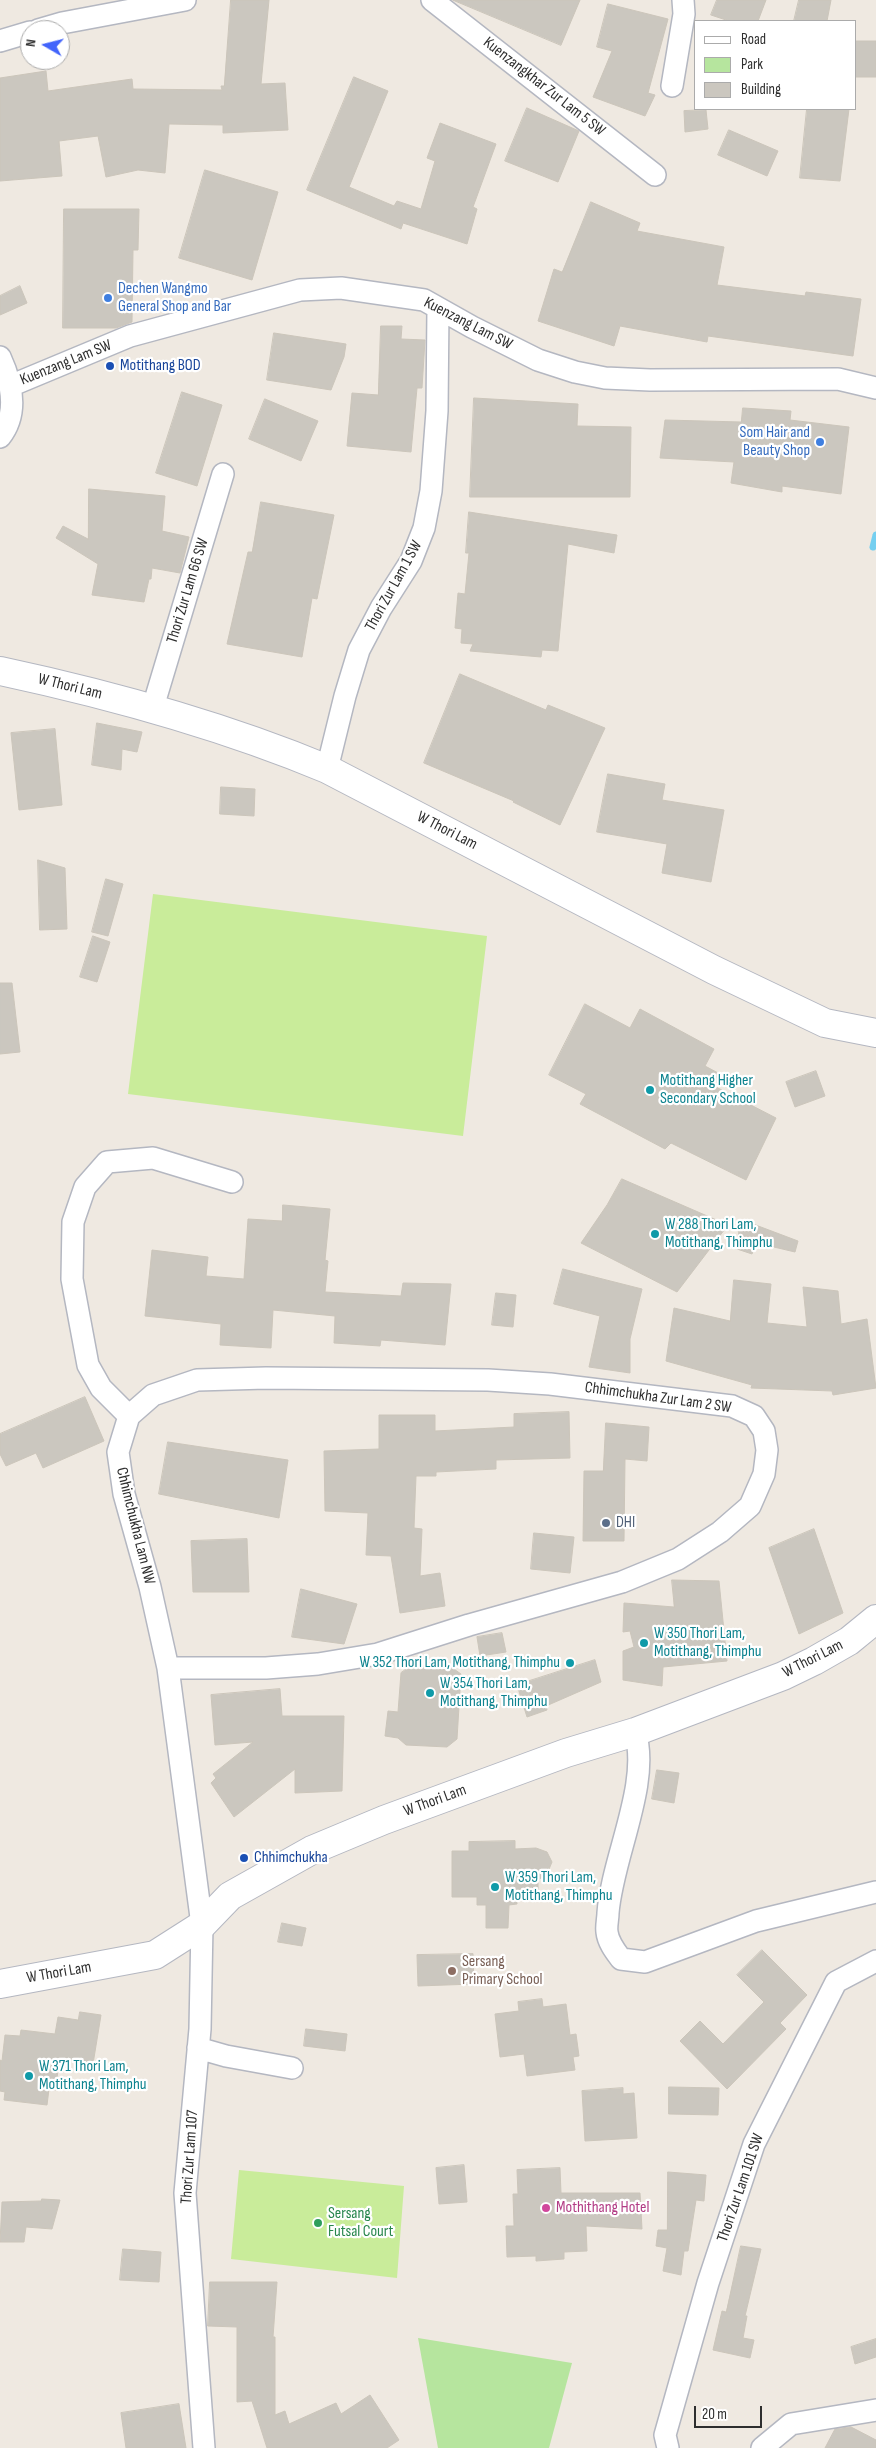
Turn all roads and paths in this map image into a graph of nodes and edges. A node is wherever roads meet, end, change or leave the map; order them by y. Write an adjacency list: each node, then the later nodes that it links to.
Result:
1 (185, 0): 4 (street)
2 (432, 0): 8 (street, Kuenzangkhar Zur Lam 5 SW)
3 (683, 0): 7 (street)
4 (70, 22)
5 (20, 35): 6 (street)
6 (0, 41)
7 (672, 86)
8 (655, 175)
9 (438, 308): 11 (street, Kuenzang Lam SW); 12 (street, Kuenzang Lam SW); 17 (street, Thori Zur Lam 1 SW)
10 (0, 357): 11 (street)
11 (10, 386): 13 (street)
12 (876, 388)
13 (0, 438)
14 (223, 474): 16 (street, Thori Zur Lam 66 SW)
15 (0, 671): 16 (main road, W Thori Lam)
16 (152, 708): 17 (main road, W Thori Lam)
17 (327, 769): 18 (main road, W Thori Lam)
18 (876, 1033)
19 (232, 1182): 20 (street)
20 (129, 1416): 22 (street, Chhimchukha Lam NW); 22 (street, Chhimchukha Zur Lam 2 SW)
21 (876, 1619): 23 (main road, W Thori Lam)
22 (168, 1668): 25 (street, Chhimchukha Lam NW)
23 (635, 1732): 24 (street); 25 (main road, W Thori Lam)
24 (876, 1892)
25 (202, 1925): 27 (main road, W Thori Lam); 28 (street, Thori Zur Lam 107)
26 (876, 1961): 32 (street, Thori Zur Lam 101 SW)
27 (0, 1984)
28 (198, 2048): 29 (street); 31 (street, Thori Zur Lam 107)
29 (292, 2068)
30 (876, 2410): 33 (street)
31 (204, 2448)
32 (668, 2448)
33 (762, 2448)

